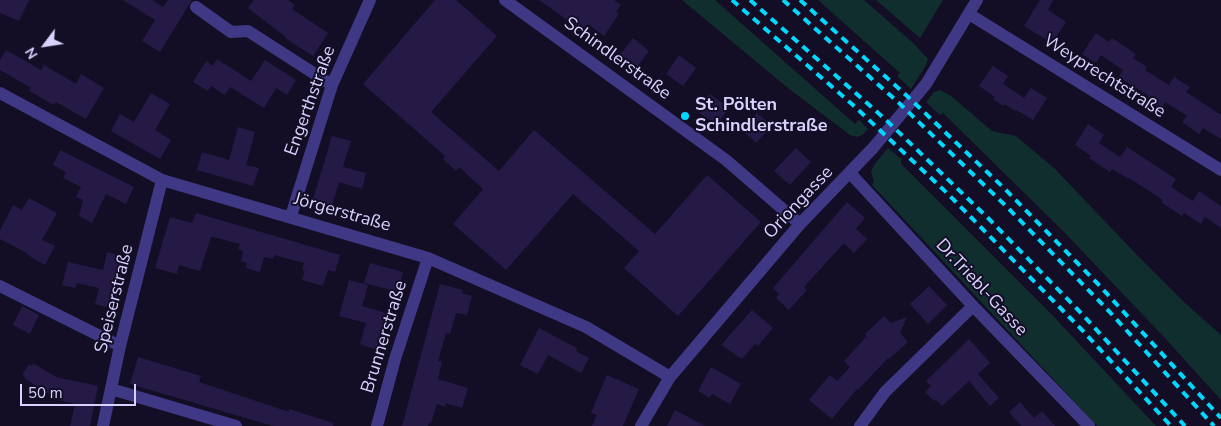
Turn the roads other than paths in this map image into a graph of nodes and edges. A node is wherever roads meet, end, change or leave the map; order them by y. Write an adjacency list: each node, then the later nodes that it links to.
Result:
1 (370, 0): 6 (street, Engerthstraße)
2 (504, 0): 12 (street, Schindlerstraße)
3 (978, 0): 5 (street, Oriongasse)
4 (196, 8): 6 (street)
5 (969, 14): 8 (street, Weyprechtstraße); 9 (street, Oriongasse)
6 (332, 85): 11 (street, Engerthstraße)
7 (0, 93): 10 (street, Jörgerstraße)
8 (1221, 170)
9 (850, 173): 12 (street, Oriongasse); 15 (street, Dr.Triebl-Gasse)
10 (162, 180): 11 (street, Jörgerstraße); 16 (street, Speiserstraße)
11 (291, 216): 13 (street, Jörgerstraße)
12 (800, 224): 17 (street, Oriongasse)
13 (428, 258): 17 (street, Jörgerstraße); 21 (street, Brunnerstraße)
14 (0, 286): 16 (street)
15 (973, 306): 23 (street); 24 (street, Dr.Triebl-Gasse)
16 (120, 346): 18 (street, Speiserstraße)
17 (670, 377): 22 (street, Oriongasse)
18 (111, 389): 19 (street, Speiserstraße); 20 (street)
19 (103, 426)
20 (236, 426)
21 (377, 426)
22 (641, 426)
23 (860, 426)
24 (1089, 426)

